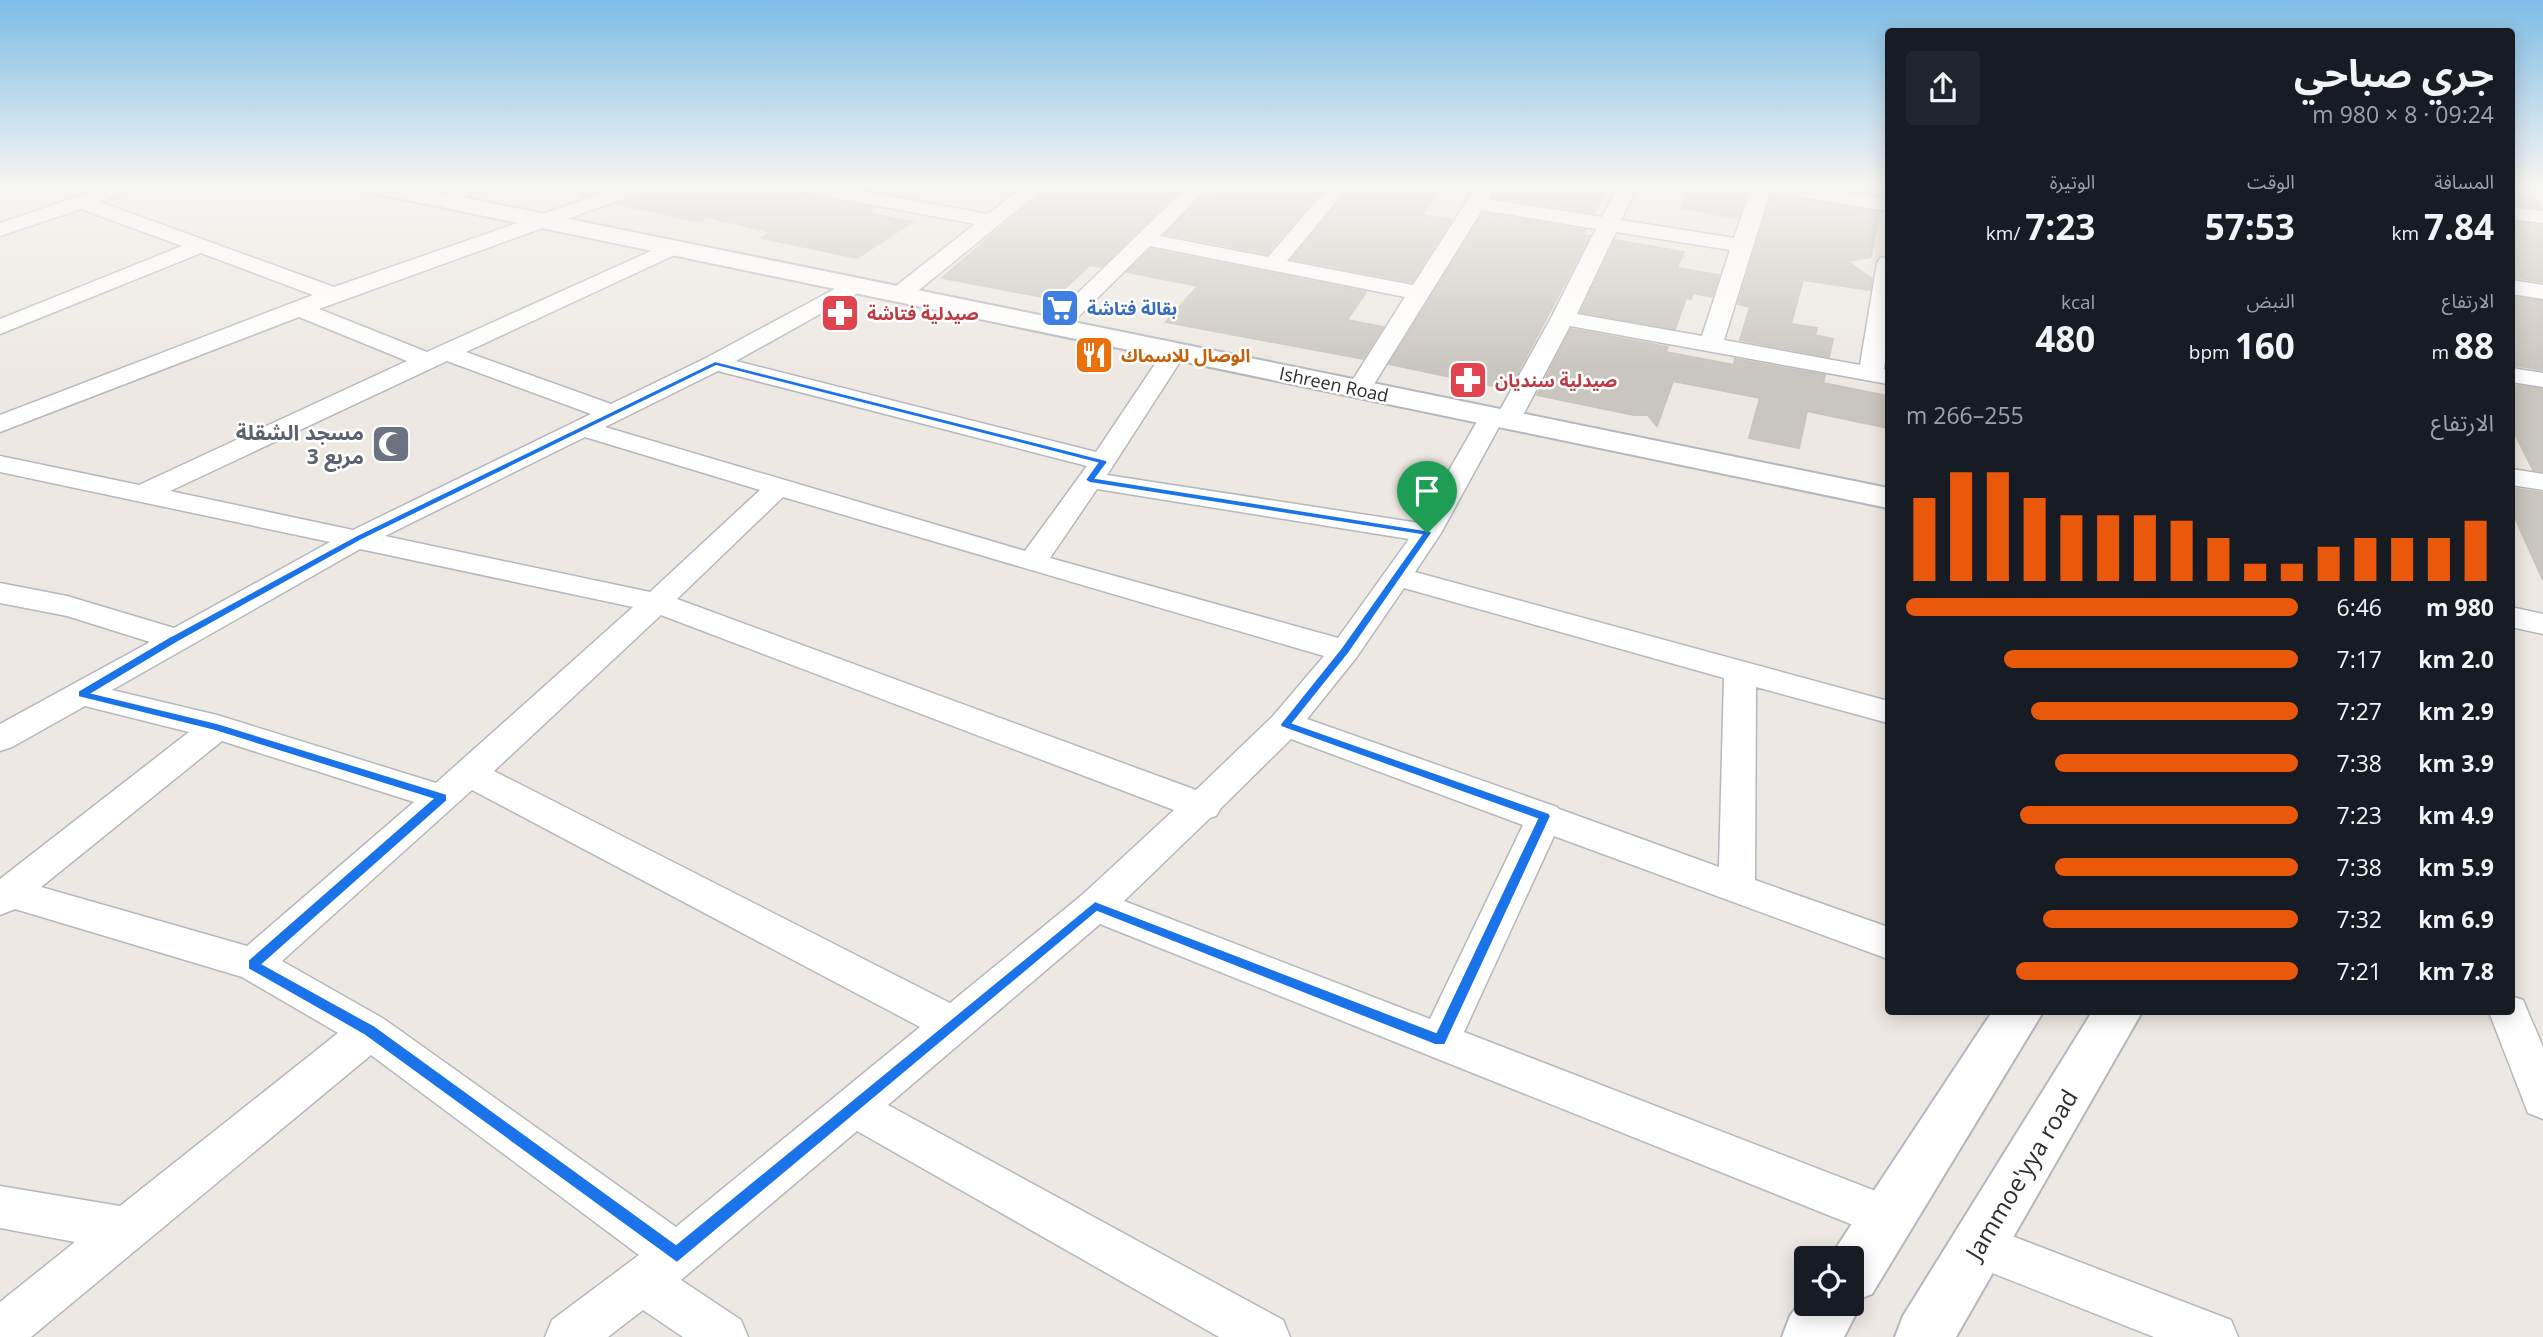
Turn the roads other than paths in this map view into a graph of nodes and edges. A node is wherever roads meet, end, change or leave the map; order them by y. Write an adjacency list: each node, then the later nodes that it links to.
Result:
1 (198, 247): 24 (street)
2 (205, 247): 19 (street)
3 (467, 247): 19 (street)
4 (673, 247): 27 (street)
5 (675, 247): 14 (street, Ishreen Road)
6 (958, 247): 18 (street)
7 (1136, 247): 23 (street)
8 (1188, 247): 13 (street)
9 (1287, 247): 13 (street)
10 (1448, 247): 17 (street)
11 (1598, 247): 22 (street)
12 (1743, 247): 25 (street)
13 (1273, 264): 17 (street)
14 (855, 285): 18 (street, Ishreen Road); 28 (street)
15 (2515, 288): 16 (street)
16 (2543, 292)
17 (1419, 293): 32 (street)
18 (900, 294): 23 (street, Ishreen Road)
19 (334, 295): 21 (street)
20 (1885, 304): 29 (street)
21 (300, 309): 27 (street); 35 (street)
22 (1563, 318): 25 (street); 34 (street)
23 (1056, 326): 26 (street, Ishreen Road)
24 (0, 327)
25 (1711, 345): 29 (street)
26 (1175, 351): 32 (street, Ishreen Road); 38 (street)
27 (436, 357): 33 (street); 42 (street)
28 (715, 363): 33 (street); 38 (street)
29 (1879, 375)
30 (2515, 376): 31 (street)
31 (2543, 380)
32 (1359, 389): 34 (street, Ishreen Road)
33 (612, 413): 36 (street)
34 (1500, 418): 43 (street, Ishreen Road); 44 (street)
35 (1, 423)
36 (582, 428): 41 (street); 45 (street)
37 (0, 464): 42 (street)
38 (1097, 471): 44 (street); 46 (street)
39 (2515, 478): 40 (street)
40 (2543, 482)
41 (778, 487): 46 (street); 49 (street)
42 (142, 494): 45 (street)
43 (1885, 497)
44 (1427, 533): 47 (street)
45 (359, 538): 49 (street); 52 (street)
46 (1032, 562): 53 (street)
47 (1397, 577): 53 (street); 54 (street)
48 (0, 593): 52 (street)
49 (658, 603): 60 (street); 62 (street)
50 (2515, 618): 51 (street)
51 (2543, 624)
52 (174, 639): 55 (street)
53 (1345, 650): 57 (street)
54 (1740, 672): 56 (street); 64 (street)
55 (82, 694): 58 (street); 59 (street)
56 (1885, 711)
57 (1286, 724): 62 (street); 63 (street)
58 (217, 727): 61 (street); 65 (street)
59 (0, 739)
60 (471, 774): 61 (street); 72 (street)
61 (442, 798): 68 (street)
62 (1204, 807): 66 (street)
63 (1545, 816): 64 (street); 74 (street)
64 (1737, 888): 67 (street)
65 (5, 896): 68 (street)
66 (1095, 906): 72 (street); 74 (street)
67 (1885, 942)
68 (253, 964): 73 (street)
69 (2016, 1015): 78 (street)
70 (2116, 1015): 80 (street, Jammoe'yya road)
71 (2510, 1015): 75 (street)
72 (952, 1024): 76 (street)
73 (370, 1031): 79 (street); 82 (street)
74 (1440, 1040): 78 (street)
75 (2543, 1100)
76 (854, 1108): 82 (street); 87 (street)
77 (0, 1207): 79 (street)
78 (1888, 1217): 81 (street)
79 (127, 1229): 84 (street)
80 (1979, 1245): 89 (street, Jammoe'yya road); 90 (street)
81 (1864, 1255)
82 (659, 1268): 85 (street); 86 (street)
83 (1824, 1316): 88 (street)
84 (11, 1331)
85 (569, 1337)
86 (724, 1337)
87 (1266, 1337)
88 (1811, 1337)
89 (1924, 1337)
90 (2214, 1337)

